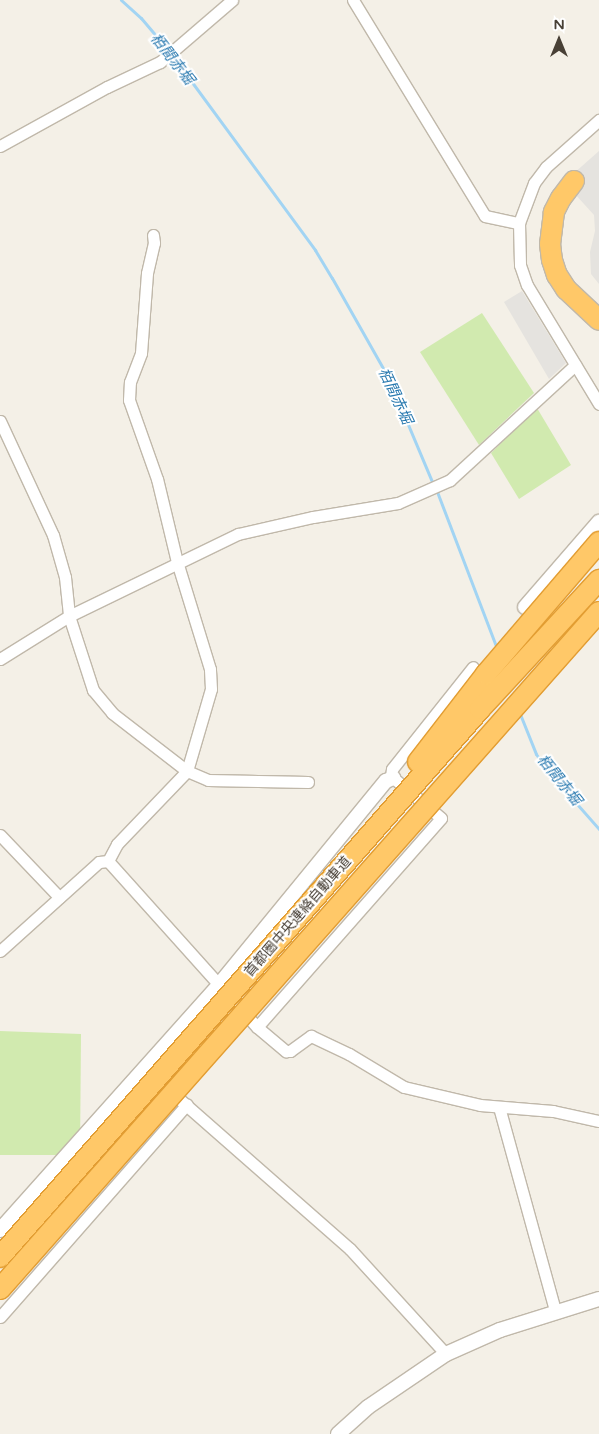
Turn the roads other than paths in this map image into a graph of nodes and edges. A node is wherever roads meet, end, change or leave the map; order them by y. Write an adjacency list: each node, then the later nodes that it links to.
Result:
1 (232, 0): 4 (street)
2 (353, 0): 6 (street)
3 (599, 120): 6 (street)
4 (0, 146)
5 (574, 181): 8 (highway)
6 (519, 223): 9 (street)
7 (153, 234): 14 (street)
8 (599, 320)
9 (575, 365): 10 (street); 14 (street)
10 (599, 404)
11 (0, 421): 18 (street)
12 (599, 522): 16 (street)
13 (599, 542): 28 (highway, bridge)
14 (177, 562): 18 (street); 23 (street)
15 (599, 580): 28 (highway, 首都圏中央連絡自動車道, bridge)
16 (525, 607)
17 (599, 612): 22 (highway, 首都圏中央連絡自動車道, bridge)
18 (68, 616): 20 (street); 23 (street)
19 (599, 621): 22 (highway, bridge)
20 (0, 659)
21 (473, 668): 24 (street)
22 (534, 685): 39 (highway, 首都圏中央連絡自動車道, bridge)
23 (187, 771): 25 (street); 27 (street)
24 (393, 778): 31 (street); 32 (street)
25 (308, 782)
26 (0, 835): 29 (street)
27 (108, 861): 29 (street); 31 (street)
28 (339, 870): 38 (highway, 首都圏中央連絡自動車道, bridge)
29 (59, 897): 30 (street)
30 (0, 951)
31 (218, 986): 32 (street); 33 (street)
32 (256, 1026): 35 (street)
33 (144, 1069): 34 (street); 37 (street)
34 (187, 1104): 42 (street); 43 (street)
35 (500, 1107): 36 (street); 41 (street)
36 (599, 1121)
37 (0, 1230)
38 (0, 1257)
39 (0, 1289)
40 (599, 1299): 41 (street)
41 (555, 1311): 43 (street)
42 (0, 1317)
43 (446, 1354): 44 (street)
44 (338, 1434)

